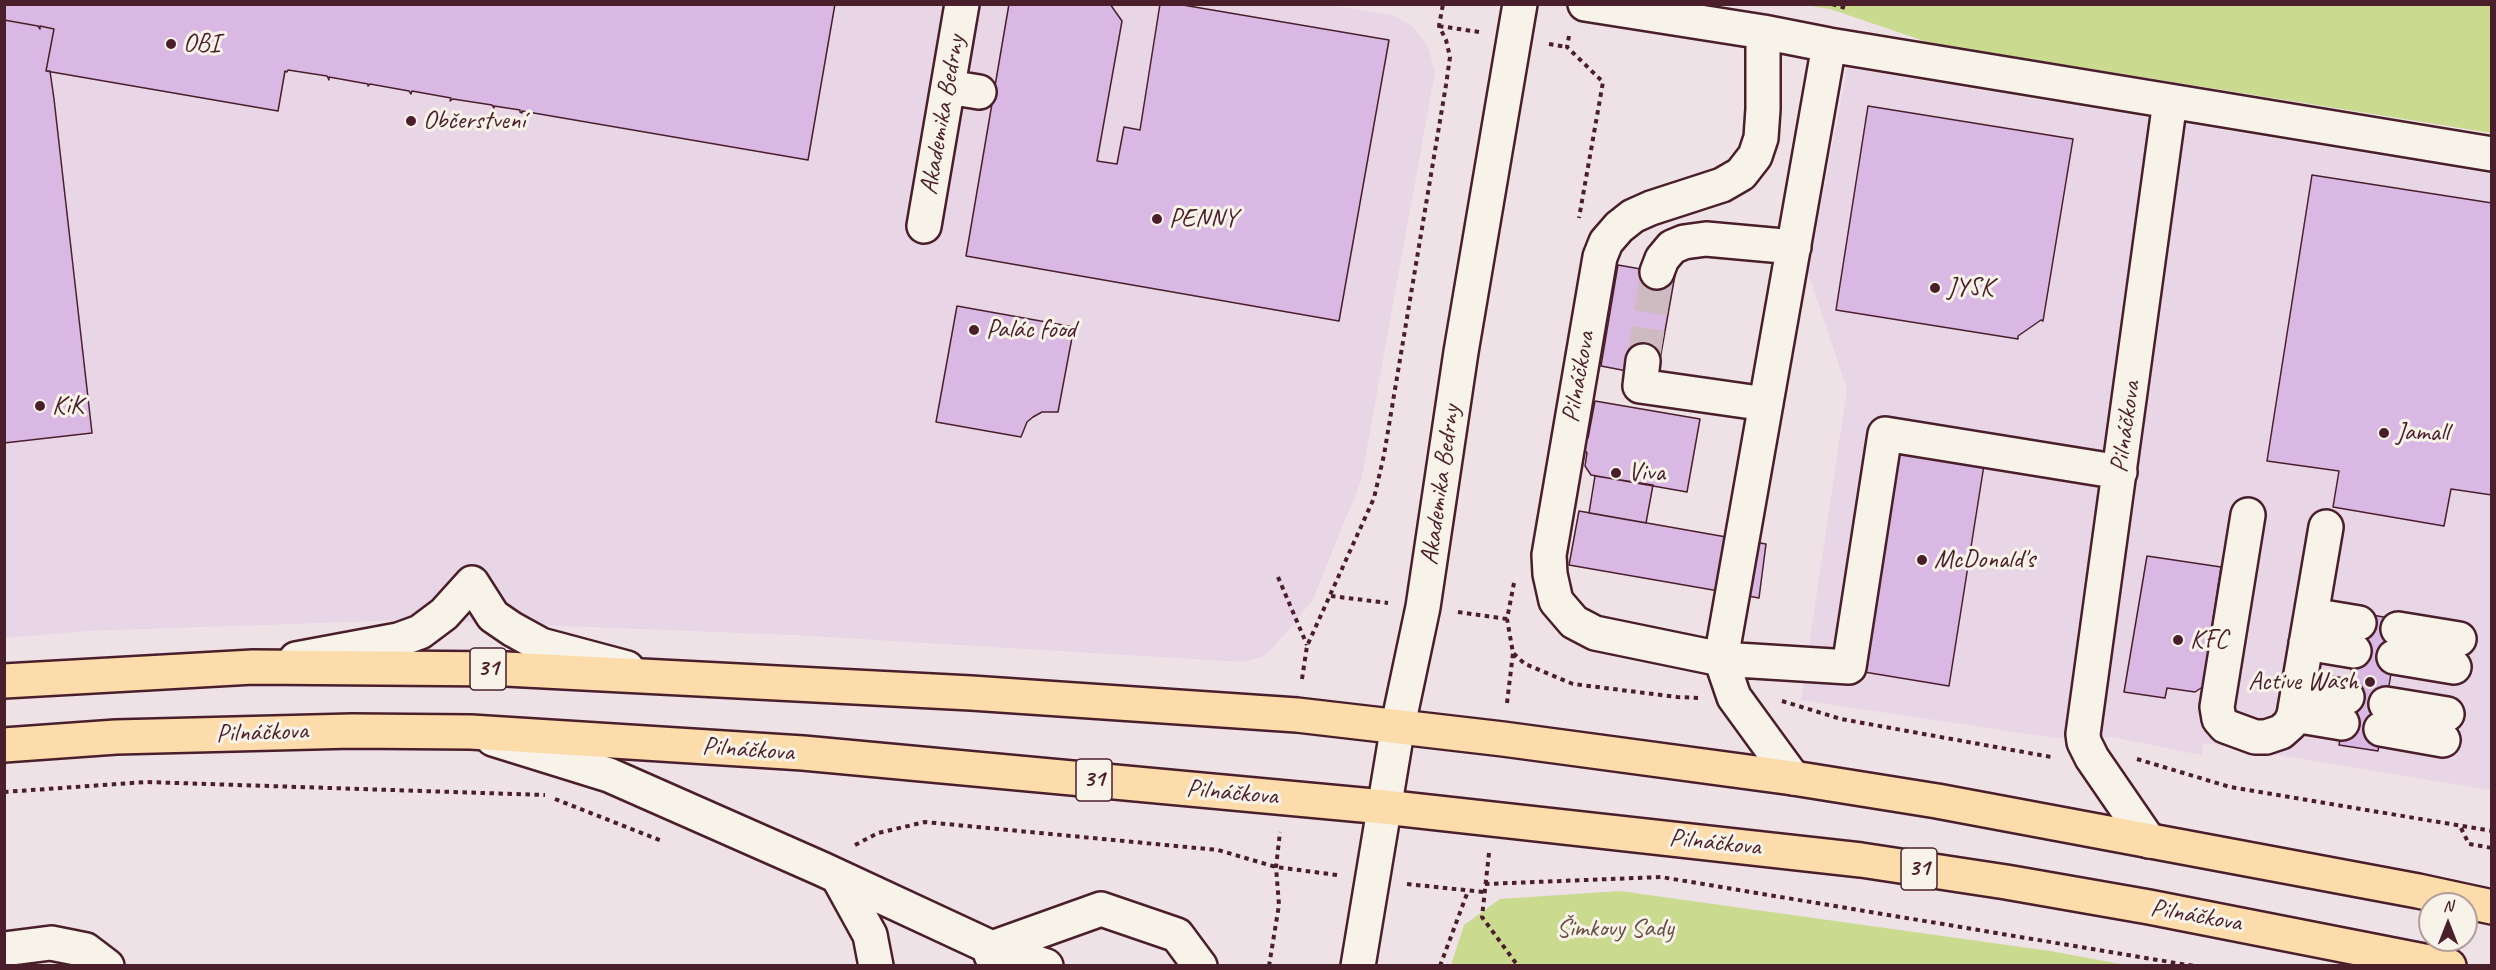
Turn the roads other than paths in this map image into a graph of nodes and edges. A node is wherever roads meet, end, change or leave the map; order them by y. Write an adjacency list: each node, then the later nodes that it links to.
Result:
1 (962, 4): 8 (street, Akademika Bedrny)
2 (1520, 4): 27 (street, Akademika Bedrny)
3 (1585, 4): 4 (street)
4 (1762, 32): 5 (street); 20 (street, Pilnáčkova)
5 (1829, 45): 6 (street); 9 (street)
6 (2170, 101): 7 (street); 13 (street, Pilnáčkova)
7 (2492, 154)
8 (924, 226)
9 (1794, 247): 10 (street); 12 (street)
10 (1657, 272)
11 (1643, 362): 12 (street)
12 (1766, 404): 20 (street)
13 (2119, 483): 20 (street, Pilnáčkova); 33 (street, Pilnáčkova)
14 (2248, 515): 24 (street)
15 (2326, 527): 16 (street)
16 (2309, 629): 17 (street); 24 (street)
17 (2356, 637)
18 (2396, 643): 19 (street)
19 (2456, 653)
20 (1721, 659): 31 (street)
21 (253, 667): 22 (main road, 31); 22 (street); 23 (main road, 31)
22 (659, 676): 27 (main road, 31)
23 (4, 681)
24 (2297, 702): 25 (street)
25 (2345, 710)
26 (2384, 716): 28 (street)
27 (1398, 725): 31 (main road, 31); 32 (street, Akademika Bedrny)
28 (2445, 727)
29 (471, 732): 30 (main road, Pilnáčkova / 31); 32 (main road, Pilnáčkova / 31); 34 (street)
30 (4, 745)
31 (1793, 778): 33 (main road, 31)
32 (1384, 807): 42 (street, Akademika Bedrny); 43 (main road, Pilnáčkova / 31)
33 (2149, 841): 35 (main road, 31)
34 (830, 873): 37 (street); 39 (street)
35 (2492, 907)
36 (4, 949): 38 (street)
37 (991, 957): 40 (street); 41 (street)
38 (107, 966)
39 (876, 966)
40 (1046, 966)
41 (1200, 966)
42 (1358, 966)
43 (2449, 966)

